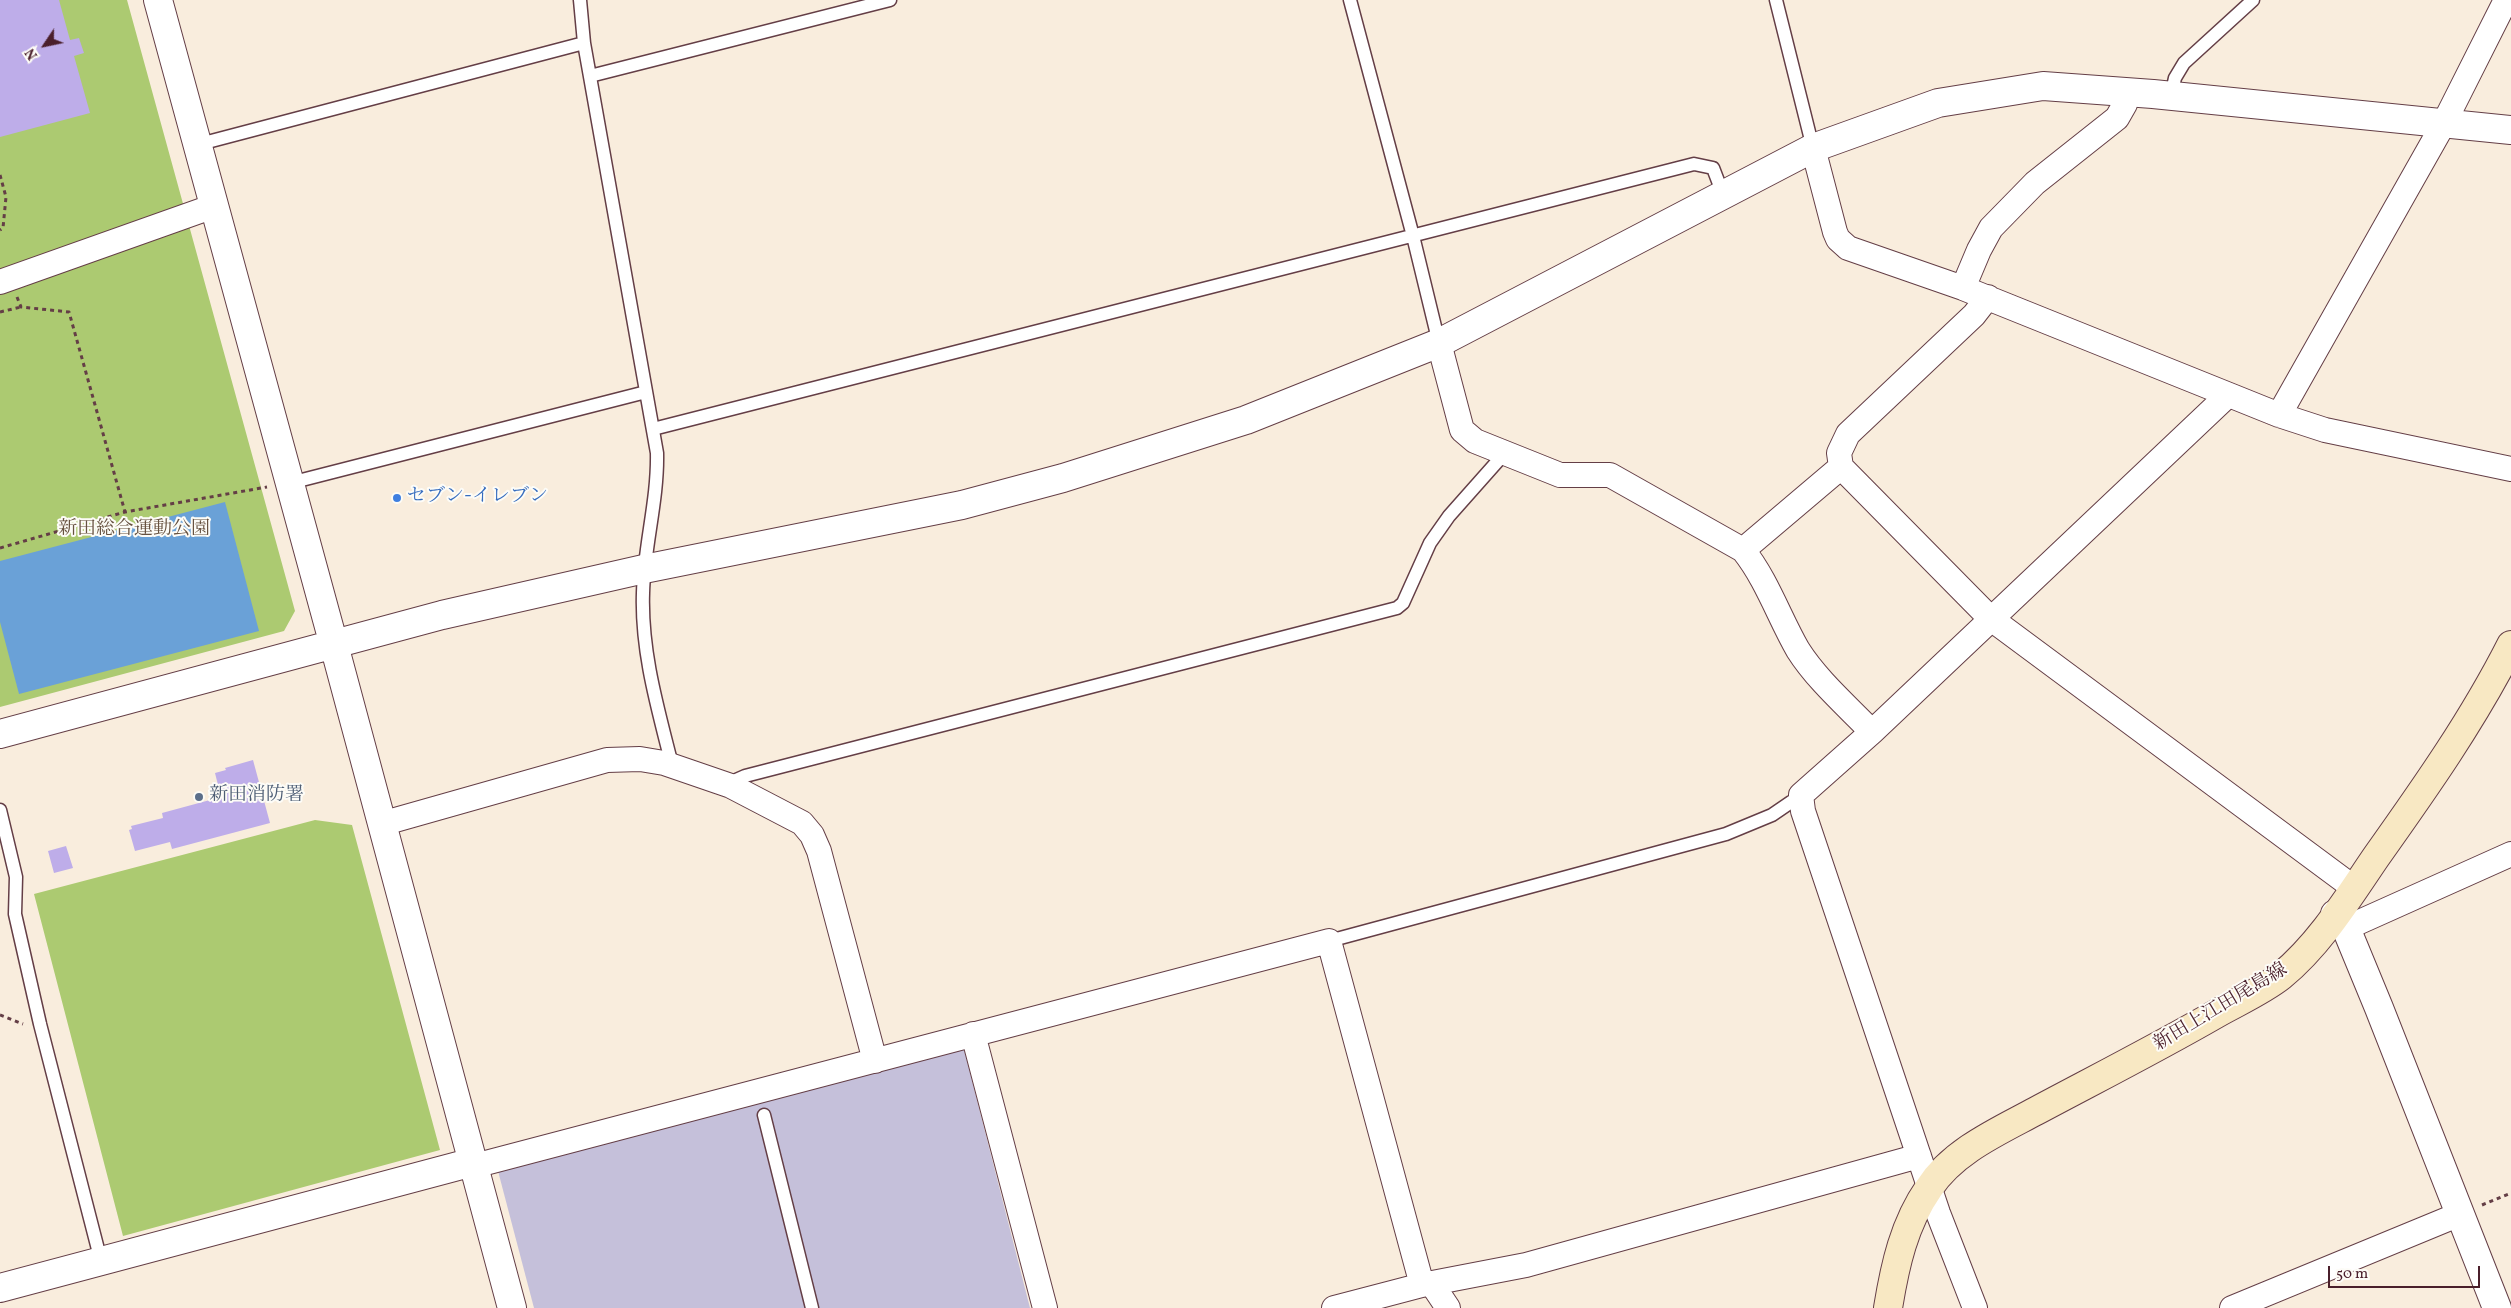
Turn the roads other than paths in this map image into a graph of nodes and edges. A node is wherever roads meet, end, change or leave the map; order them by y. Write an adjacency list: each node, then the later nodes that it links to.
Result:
1 (158, 0): 14 (street)
2 (580, 0): 8 (lane)
3 (890, 0): 9 (lane)
4 (1350, 0): 18 (lane)
5 (1776, 0): 15 (lane)
6 (2254, 0): 11 (lane)
7 (2506, 0): 12 (street)
8 (584, 43): 9 (lane); 14 (lane)
9 (590, 76): 23 (lane)
10 (2127, 92): 11 (street); 15 (street); 20 (street)
11 (2171, 96): 12 (street)
12 (2444, 123): 13 (street); 25 (street)
13 (2511, 130)
14 (196, 145): 17 (street)
15 (1813, 148): 16 (street); 20 (street)
16 (1723, 194): 18 (lane); 22 (street)
17 (214, 206): 19 (street); 30 (street)
18 (1413, 236): 22 (lane); 26 (lane)
19 (5, 280)
20 (1963, 288): 21 (street)
21 (1988, 297): 24 (street); 28 (street)
22 (1439, 342): 27 (street); 32 (street)
23 (646, 392): 26 (lane); 30 (lane)
24 (2228, 395): 25 (street); 33 (street)
25 (2279, 415): 29 (street)
26 (653, 429): 32 (lane)
27 (1504, 454): 31 (street); 39 (lane)
28 (1841, 467): 31 (street); 33 (street)
29 (2511, 468)
30 (290, 483): 34 (street)
31 (1743, 550): 36 (street)
32 (644, 570): 34 (street); 38 (lane)
33 (1990, 618): 36 (street); 44 (street)
34 (334, 645): 37 (street); 42 (street)
35 (2511, 645): 44 (main road, 新田上江田尾島線)
36 (1872, 732): 40 (street)
37 (0, 734)
38 (672, 765): 39 (street); 42 (street)
39 (731, 786): 48 (street)
40 (1800, 800): 46 (lane); 50 (street)
41 (0, 810): 54 (lane)
42 (381, 824): 51 (street)
43 (2511, 854): 45 (street)
44 (2354, 888): 45 (main road, 新田上江田尾島線)
45 (2340, 921): 52 (main road, 新田上江田尾島線); 53 (street)
46 (1329, 941): 47 (street); 55 (street)
47 (973, 1034): 48 (street); 59 (street)
48 (875, 1061): 51 (street)
49 (764, 1115): 58 (lane)
50 (1919, 1156): 52 (street); 55 (street)
51 (473, 1164): 54 (street); 57 (street)
52 (1930, 1186): 62 (main road, 新田上江田尾島線); 63 (street)
53 (2460, 1214): 64 (street); 65 (street)
54 (101, 1261): 56 (street)
55 (1427, 1285): 60 (street); 61 (street)
56 (0, 1288)
57 (512, 1308)
58 (812, 1308)
59 (1045, 1308)
60 (1334, 1308)
61 (1448, 1308)
62 (1888, 1308)
63 (1975, 1308)
64 (2232, 1308)
65 (2497, 1308)

